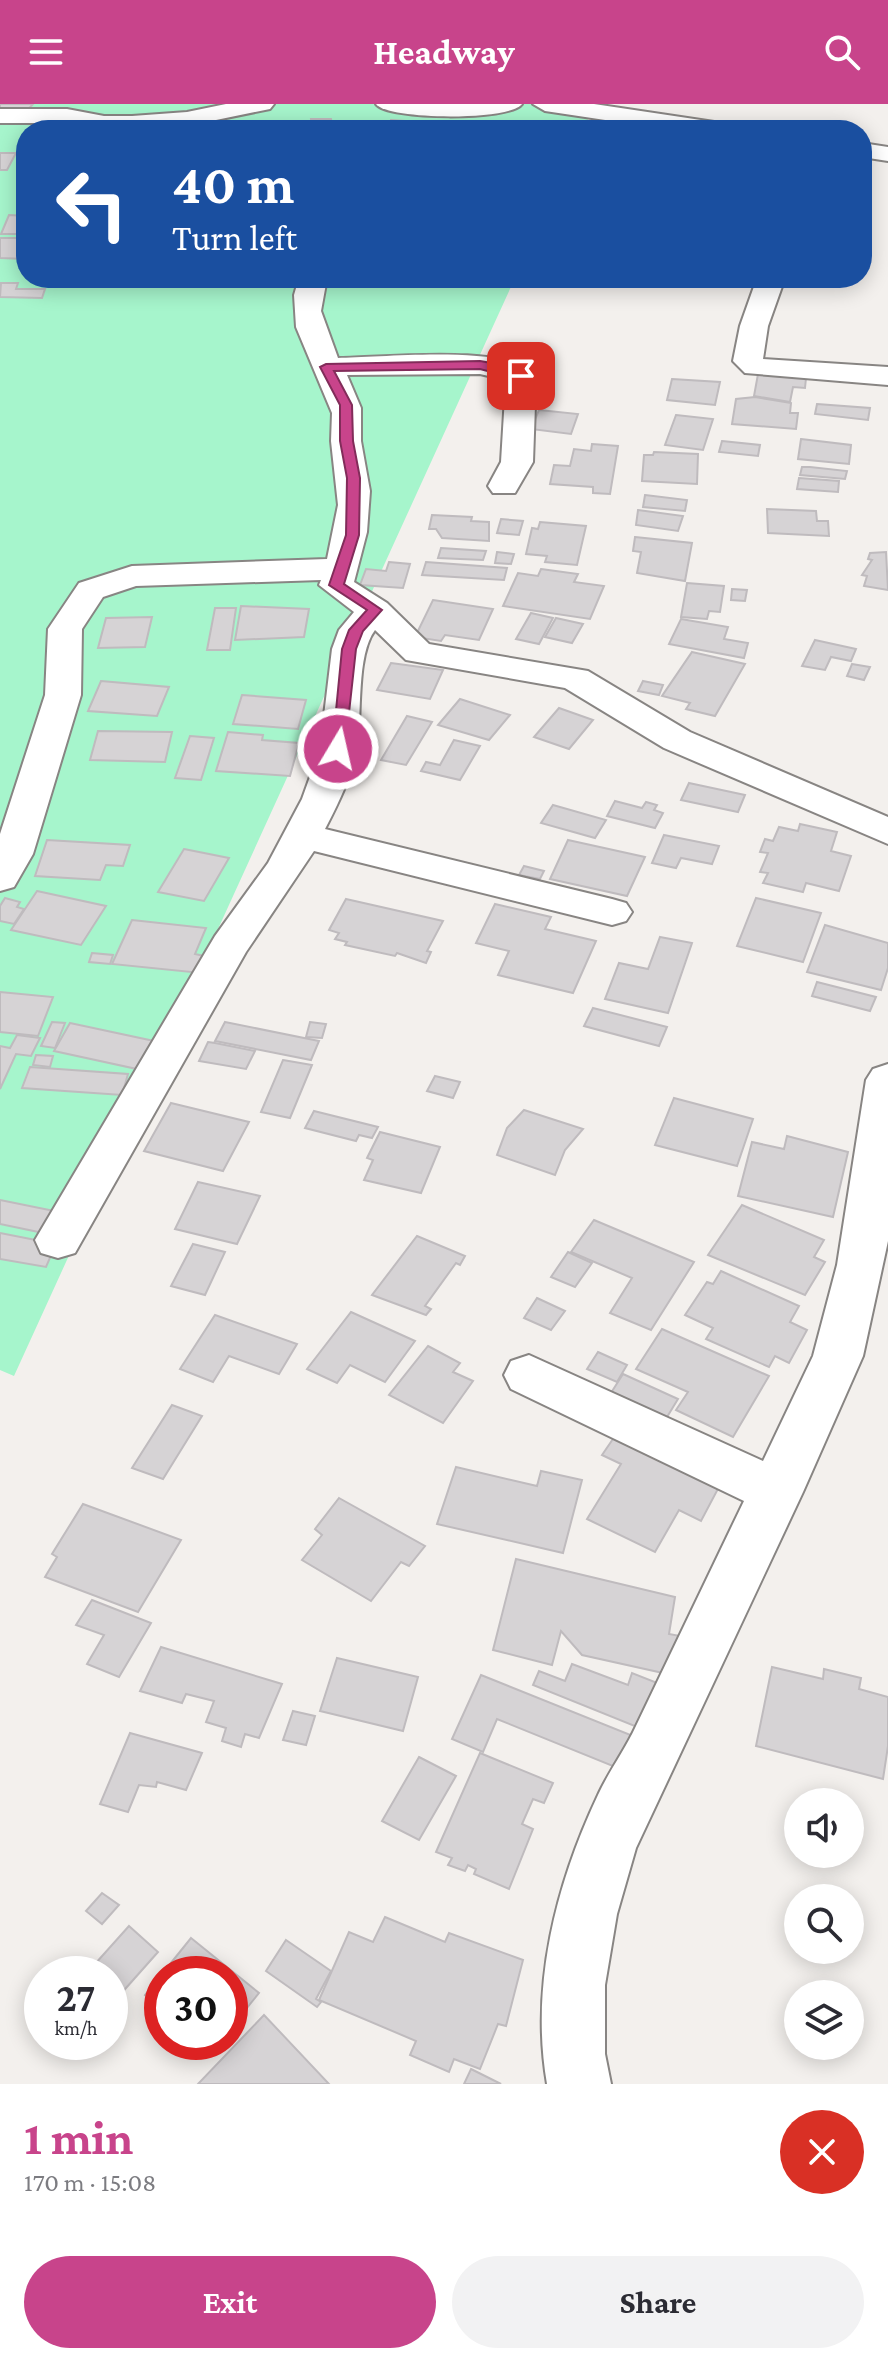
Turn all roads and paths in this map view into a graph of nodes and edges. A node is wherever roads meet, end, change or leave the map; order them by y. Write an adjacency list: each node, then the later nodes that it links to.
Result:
1 (262, 104): 8 (street)
2 (388, 104): 5 (street)
3 (510, 104): 5 (street)
4 (545, 104): 9 (street)
5 (469, 107)
6 (0, 116): 7 (street)
7 (88, 120)
8 (173, 120)
9 (653, 120)
10 (308, 288): 12 (street)
11 (767, 288): 13 (street)
12 (326, 367): 14 (street); 15 (street)
13 (888, 376)
14 (504, 486)
15 (341, 569): 16 (street); 19 (street)
16 (375, 610): 17 (street); 18 (street)
17 (888, 832)
18 (302, 836): 20 (street); 22 (street)
19 (0, 878)
20 (612, 912)
21 (888, 1080): 24 (street)
22 (58, 1240)
23 (529, 1375): 24 (street)
24 (777, 1492): 25 (street)
25 (579, 2084)

